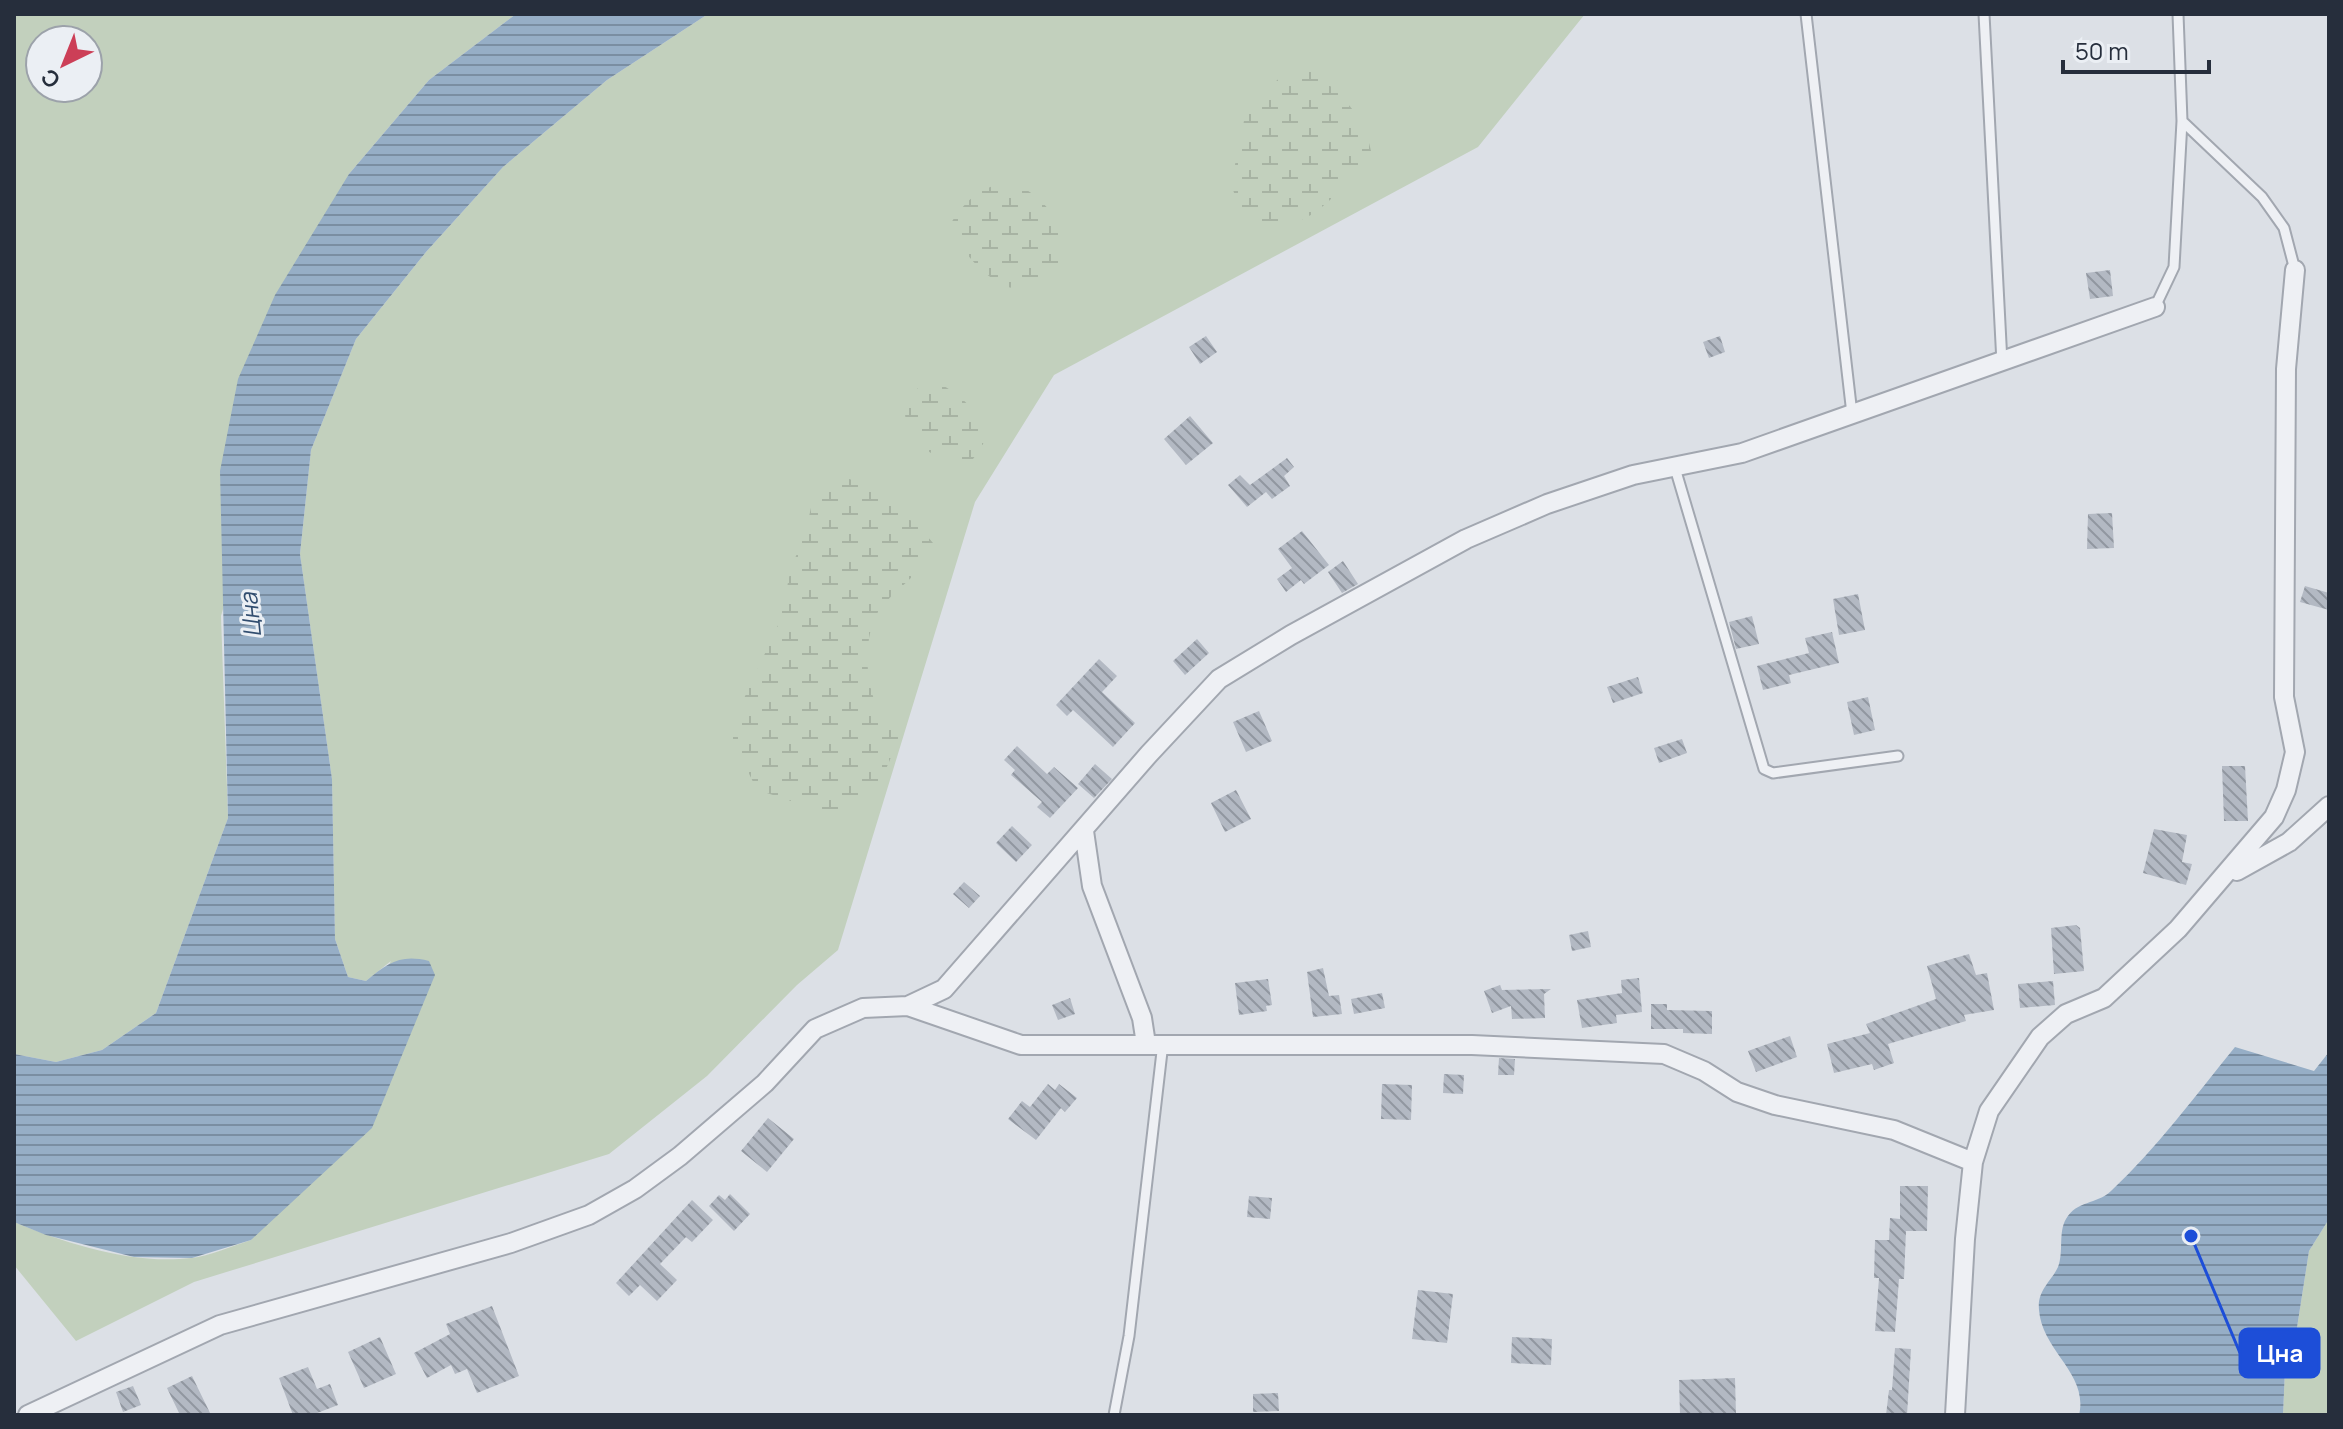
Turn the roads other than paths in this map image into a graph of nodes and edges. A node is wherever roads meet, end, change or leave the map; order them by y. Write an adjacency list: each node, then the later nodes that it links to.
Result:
1 (1806, 14): 8 (lane)
2 (1984, 14): 7 (lane)
3 (2178, 14): 4 (lane)
4 (2182, 121): 5 (lane); 6 (lane)
5 (2295, 270): 13 (street)
6 (2155, 307): 7 (street)
7 (2002, 363): 8 (street)
8 (1852, 417): 9 (street)
9 (1675, 468): 10 (lane); 12 (street)
10 (1898, 756)
11 (2329, 806): 13 (street)
12 (1084, 831): 14 (street); 15 (street)
13 (2227, 876): 16 (street)
14 (908, 1006): 15 (street); 17 (street)
15 (1155, 1044): 16 (street); 18 (lane)
16 (1973, 1162): 19 (street)
17 (28, 1415)
18 (1114, 1415)
19 (1955, 1415)

